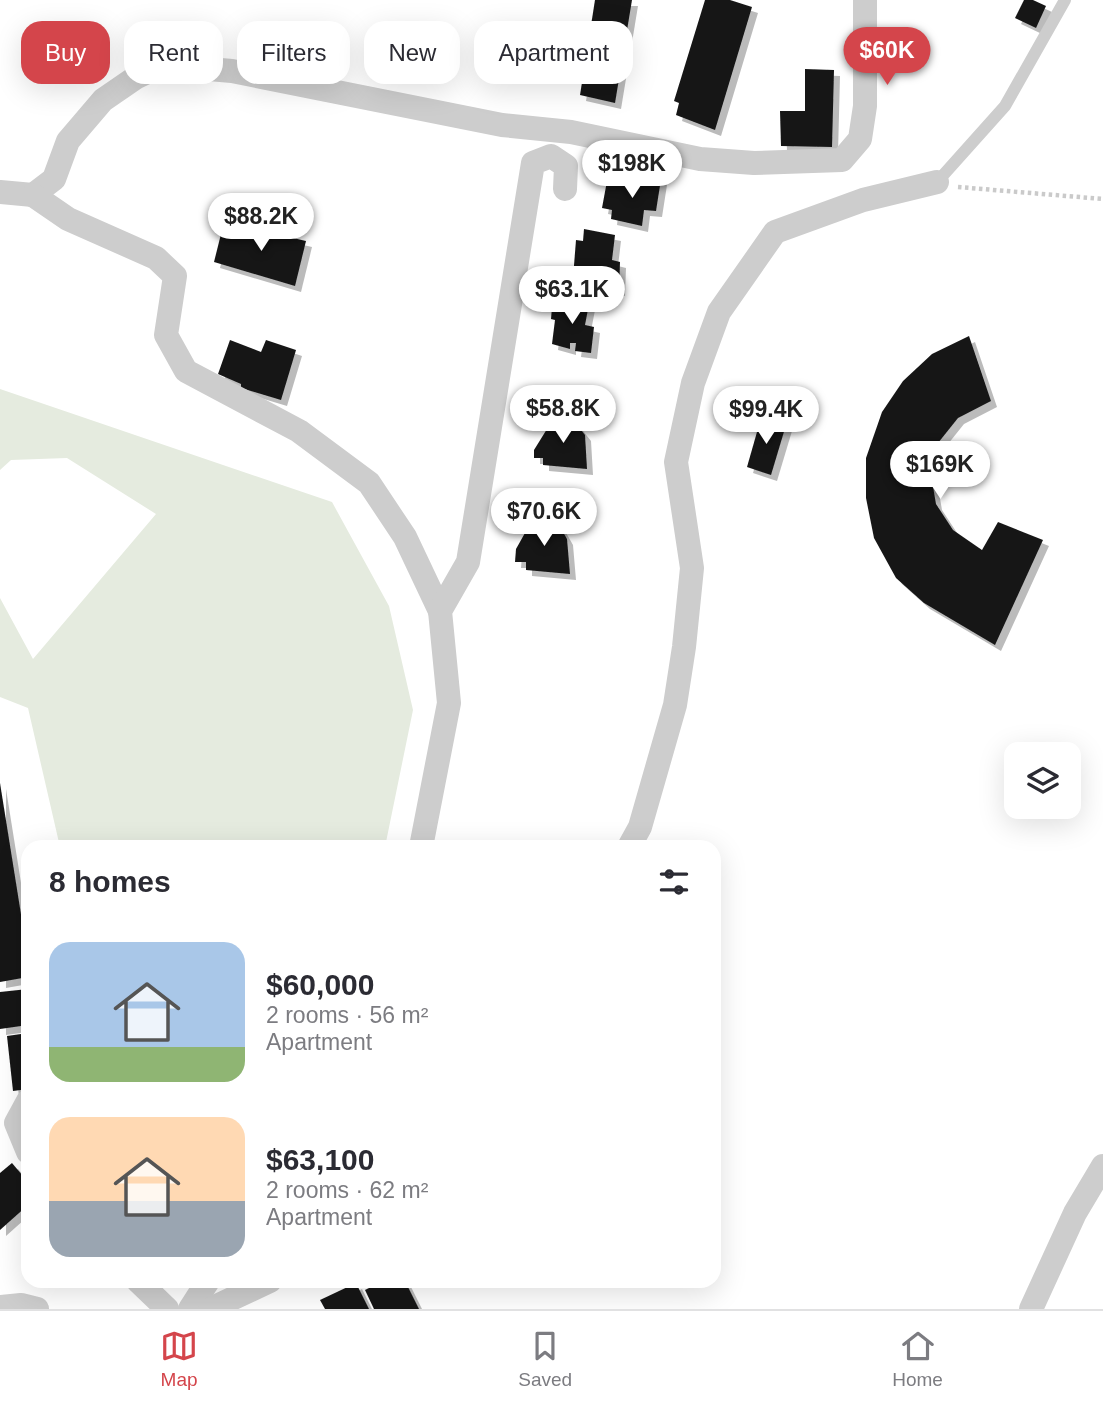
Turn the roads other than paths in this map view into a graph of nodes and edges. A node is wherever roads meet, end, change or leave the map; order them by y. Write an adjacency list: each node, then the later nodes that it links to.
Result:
1 (865, 0): 6 (street)
2 (1065, 0): 3 (lane)
3 (937, 182): 9 (street)
4 (565, 189): 7 (street)
5 (0, 192): 6 (street)
6 (33, 195): 7 (street)
7 (440, 611): 8 (street)
8 (422, 840)
9 (633, 840)
10 (21, 1114): 11 (street)
11 (21, 1135)
12 (1103, 1166): 21 (street)
13 (145, 1288): 18 (street)
14 (204, 1288): 19 (street)
15 (255, 1288): 20 (street)
16 (0, 1307): 17 (street)
17 (37, 1309)
18 (167, 1309)
19 (190, 1309)
20 (210, 1309)
21 (1031, 1309)

